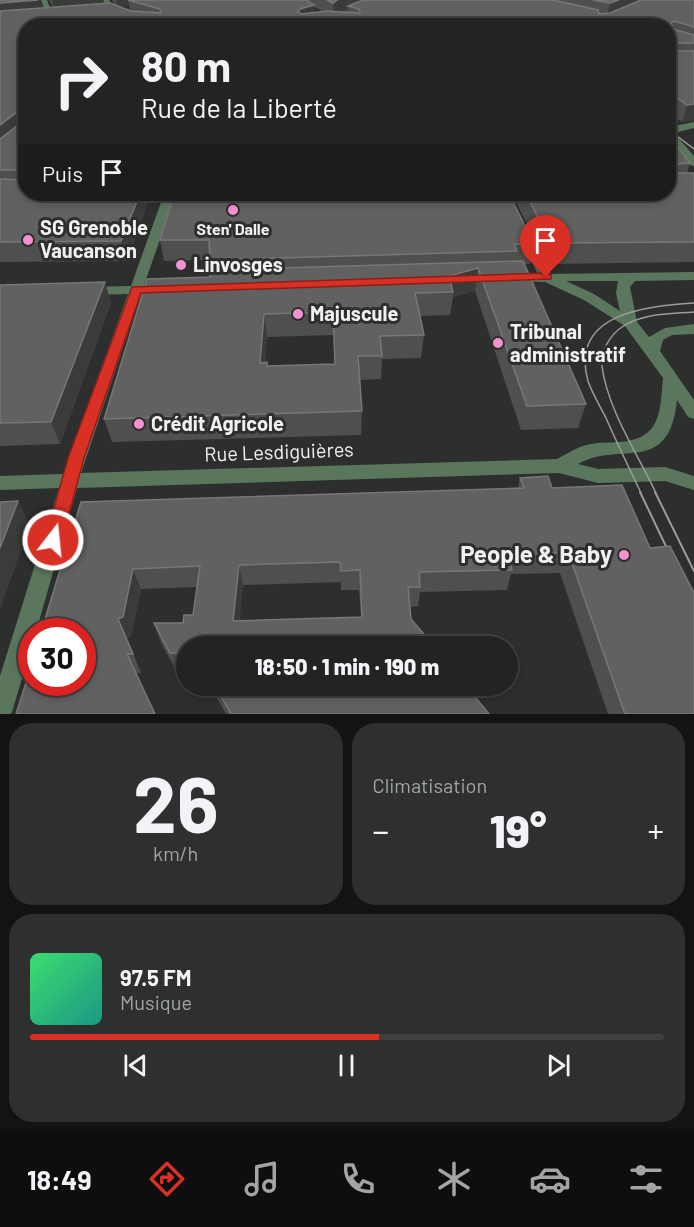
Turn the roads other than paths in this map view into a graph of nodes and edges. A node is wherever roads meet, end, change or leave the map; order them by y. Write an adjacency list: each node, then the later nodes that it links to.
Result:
1 (44, 0): 6 (street)
2 (106, 0): 4 (street)
3 (131, 11): 4 (street)
4 (106, 14): 8 (street)
5 (62, 16): 6 (street)
6 (51, 17): 7 (street)
7 (41, 18)
8 (124, 18)
9 (694, 125): 10 (street)
10 (676, 127)
11 (676, 143): 12 (street)
12 (694, 164)
13 (167, 201): 20 (street)
14 (515, 218): 16 (street)
15 (694, 276): 17 (street)
16 (546, 277): 17 (street); 18 (street); 22 (street)
17 (631, 277): 22 (street)
18 (497, 279)
19 (177, 288): 20 (street)
20 (136, 289): 21 (street); 28 (street)
21 (77, 291)
22 (630, 323): 24 (street)
23 (694, 329): 24 (street)
24 (653, 351): 25 (street)
25 (671, 378): 26 (street); 27 (street, Rue Lesdiguières)
26 (694, 413)
27 (559, 466): 28 (street, Rue Lesdiguières); 30 (street, Rue Lesdiguières)
28 (69, 481): 29 (street, Rue Lesdiguières); 31 (street)
29 (0, 483)
30 (694, 483)
31 (0, 712)

